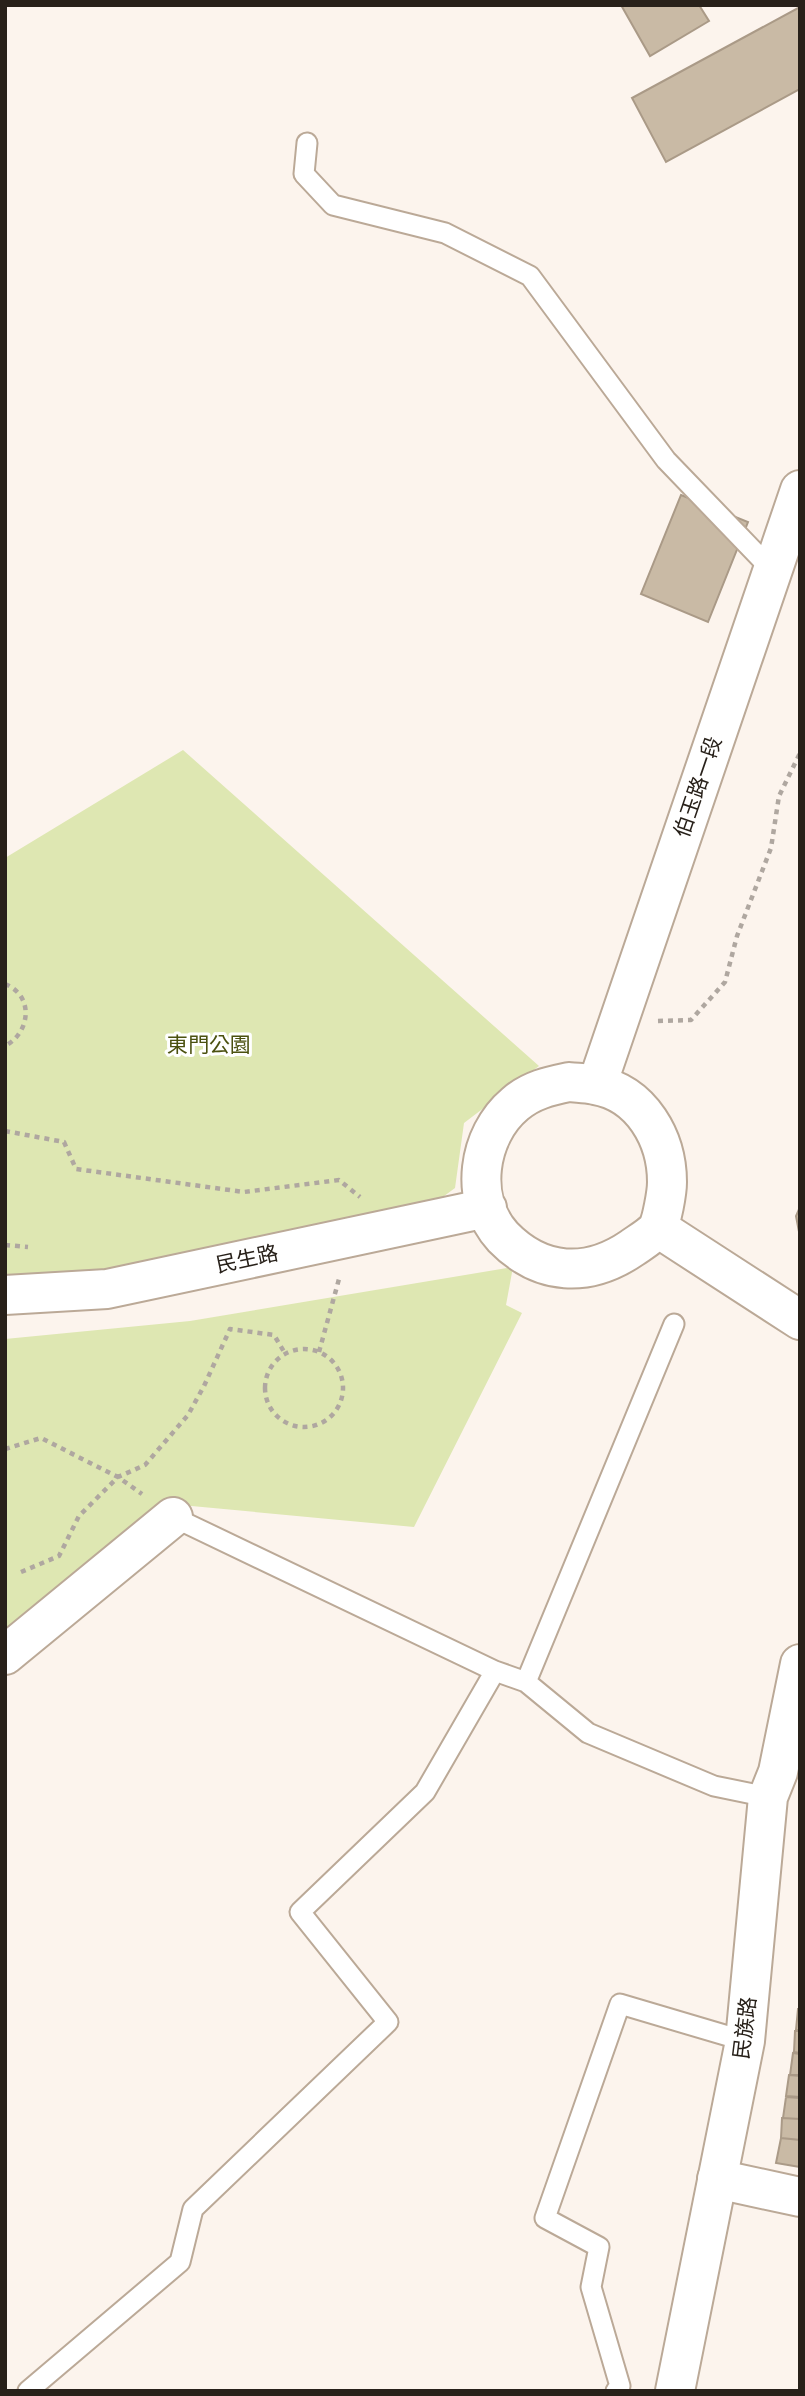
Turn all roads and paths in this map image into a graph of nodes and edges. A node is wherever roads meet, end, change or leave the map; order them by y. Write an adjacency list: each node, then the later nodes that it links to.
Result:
1 (307, 143): 3 (lane)
2 (800, 490): 3 (main road, 伯玉路一段)
3 (771, 569): 6 (main road, 伯玉路一段)
4 (800, 753): 6 (path)
5 (5, 984): 7 (path)
6 (619, 1023): 8 (main road, 伯玉路一段)
7 (5, 1046)
8 (597, 1085): 11 (main road); 12 (main road)
9 (5, 1131): 10 (path)
10 (369, 1204)
11 (486, 1208): 12 (main road); 15 (main road, 民生路)
12 (658, 1228): 17 (main road)
13 (5, 1245): 14 (path)
14 (28, 1247)
15 (5, 1295)
16 (334, 1296): 19 (path)
17 (800, 1320)
18 (674, 1324): 28 (lane)
19 (319, 1352): 20 (path); 20 (path)
20 (286, 1354): 22 (path)
21 (5, 1449): 22 (path)
22 (118, 1477): 23 (path); 24 (path)
23 (173, 1517): 25 (main road); 27 (lane)
24 (21, 1572)
25 (5, 1655)
26 (800, 1664): 29 (main road, 民族路)
27 (495, 1671): 28 (lane); 33 (lane)
28 (526, 1682): 29 (lane)
29 (782, 1782): 30 (main road, 民族路)
30 (745, 2041): 31 (main road, 民族路); 34 (lane)
31 (717, 2179): 32 (main road); 35 (main road, 民族路)
32 (800, 2197)
33 (28, 2391)
34 (616, 2391)
35 (675, 2391)

